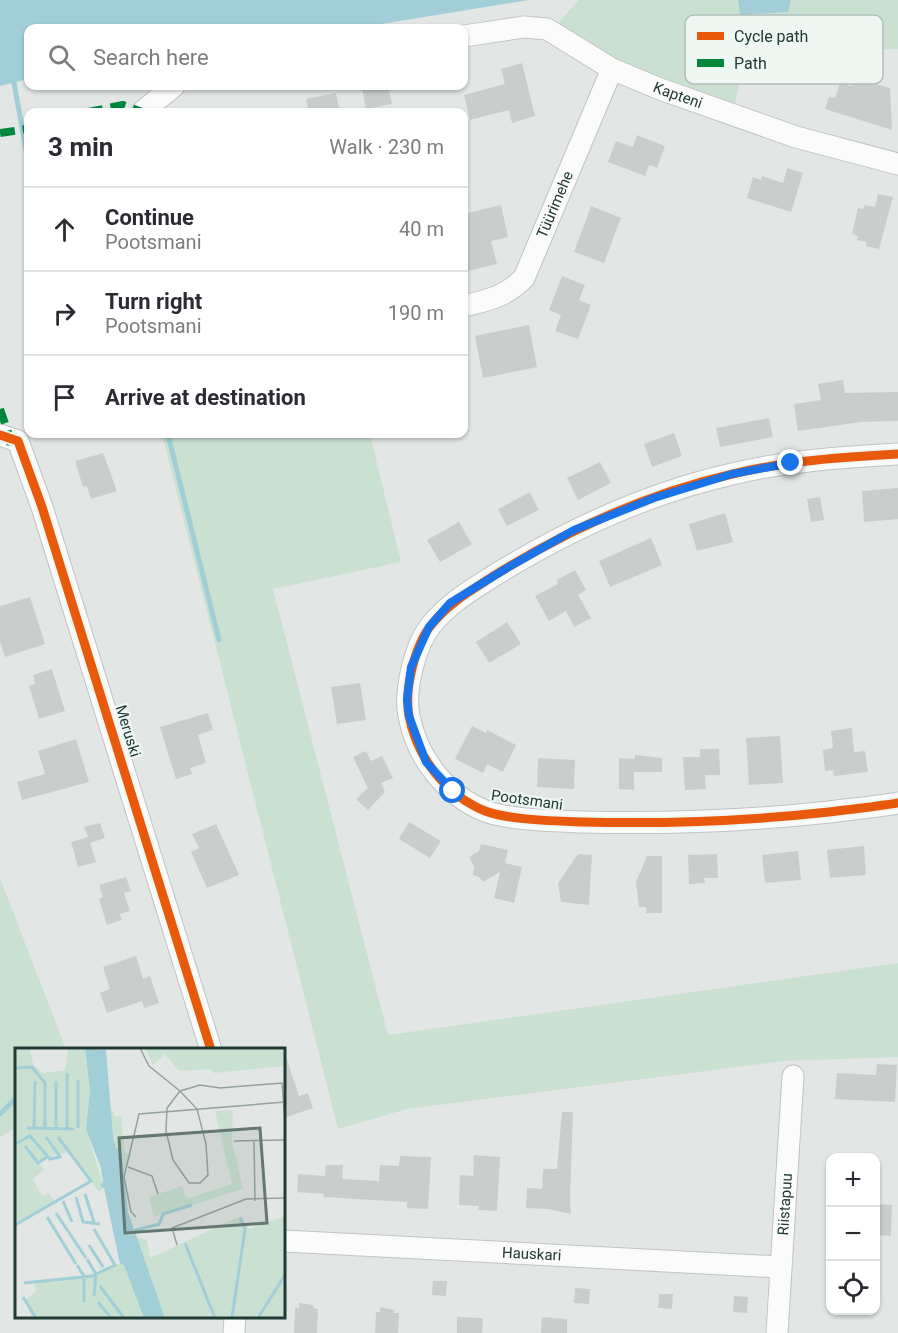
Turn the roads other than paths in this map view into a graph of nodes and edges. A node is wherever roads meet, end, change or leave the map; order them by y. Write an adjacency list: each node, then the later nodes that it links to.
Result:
1 (468, 35): 2 (street, Kapteni)
2 (612, 69): 5 (street, Kapteni); 6 (street, Tüürimehe)
3 (169, 90): 4 (street)
4 (147, 108)
5 (898, 164)
6 (468, 305)
7 (0, 435): 10 (street, Meruski)
8 (898, 454): 9 (street, Pootsmani)
9 (898, 803)
10 (210, 1048)
11 (793, 1076): 13 (street, Riistapuu)
12 (285, 1241): 13 (street, Hauskari)
13 (780, 1267): 16 (street, Riistapuu)
14 (235, 1318): 15 (street)
15 (234, 1333)
16 (777, 1333)

